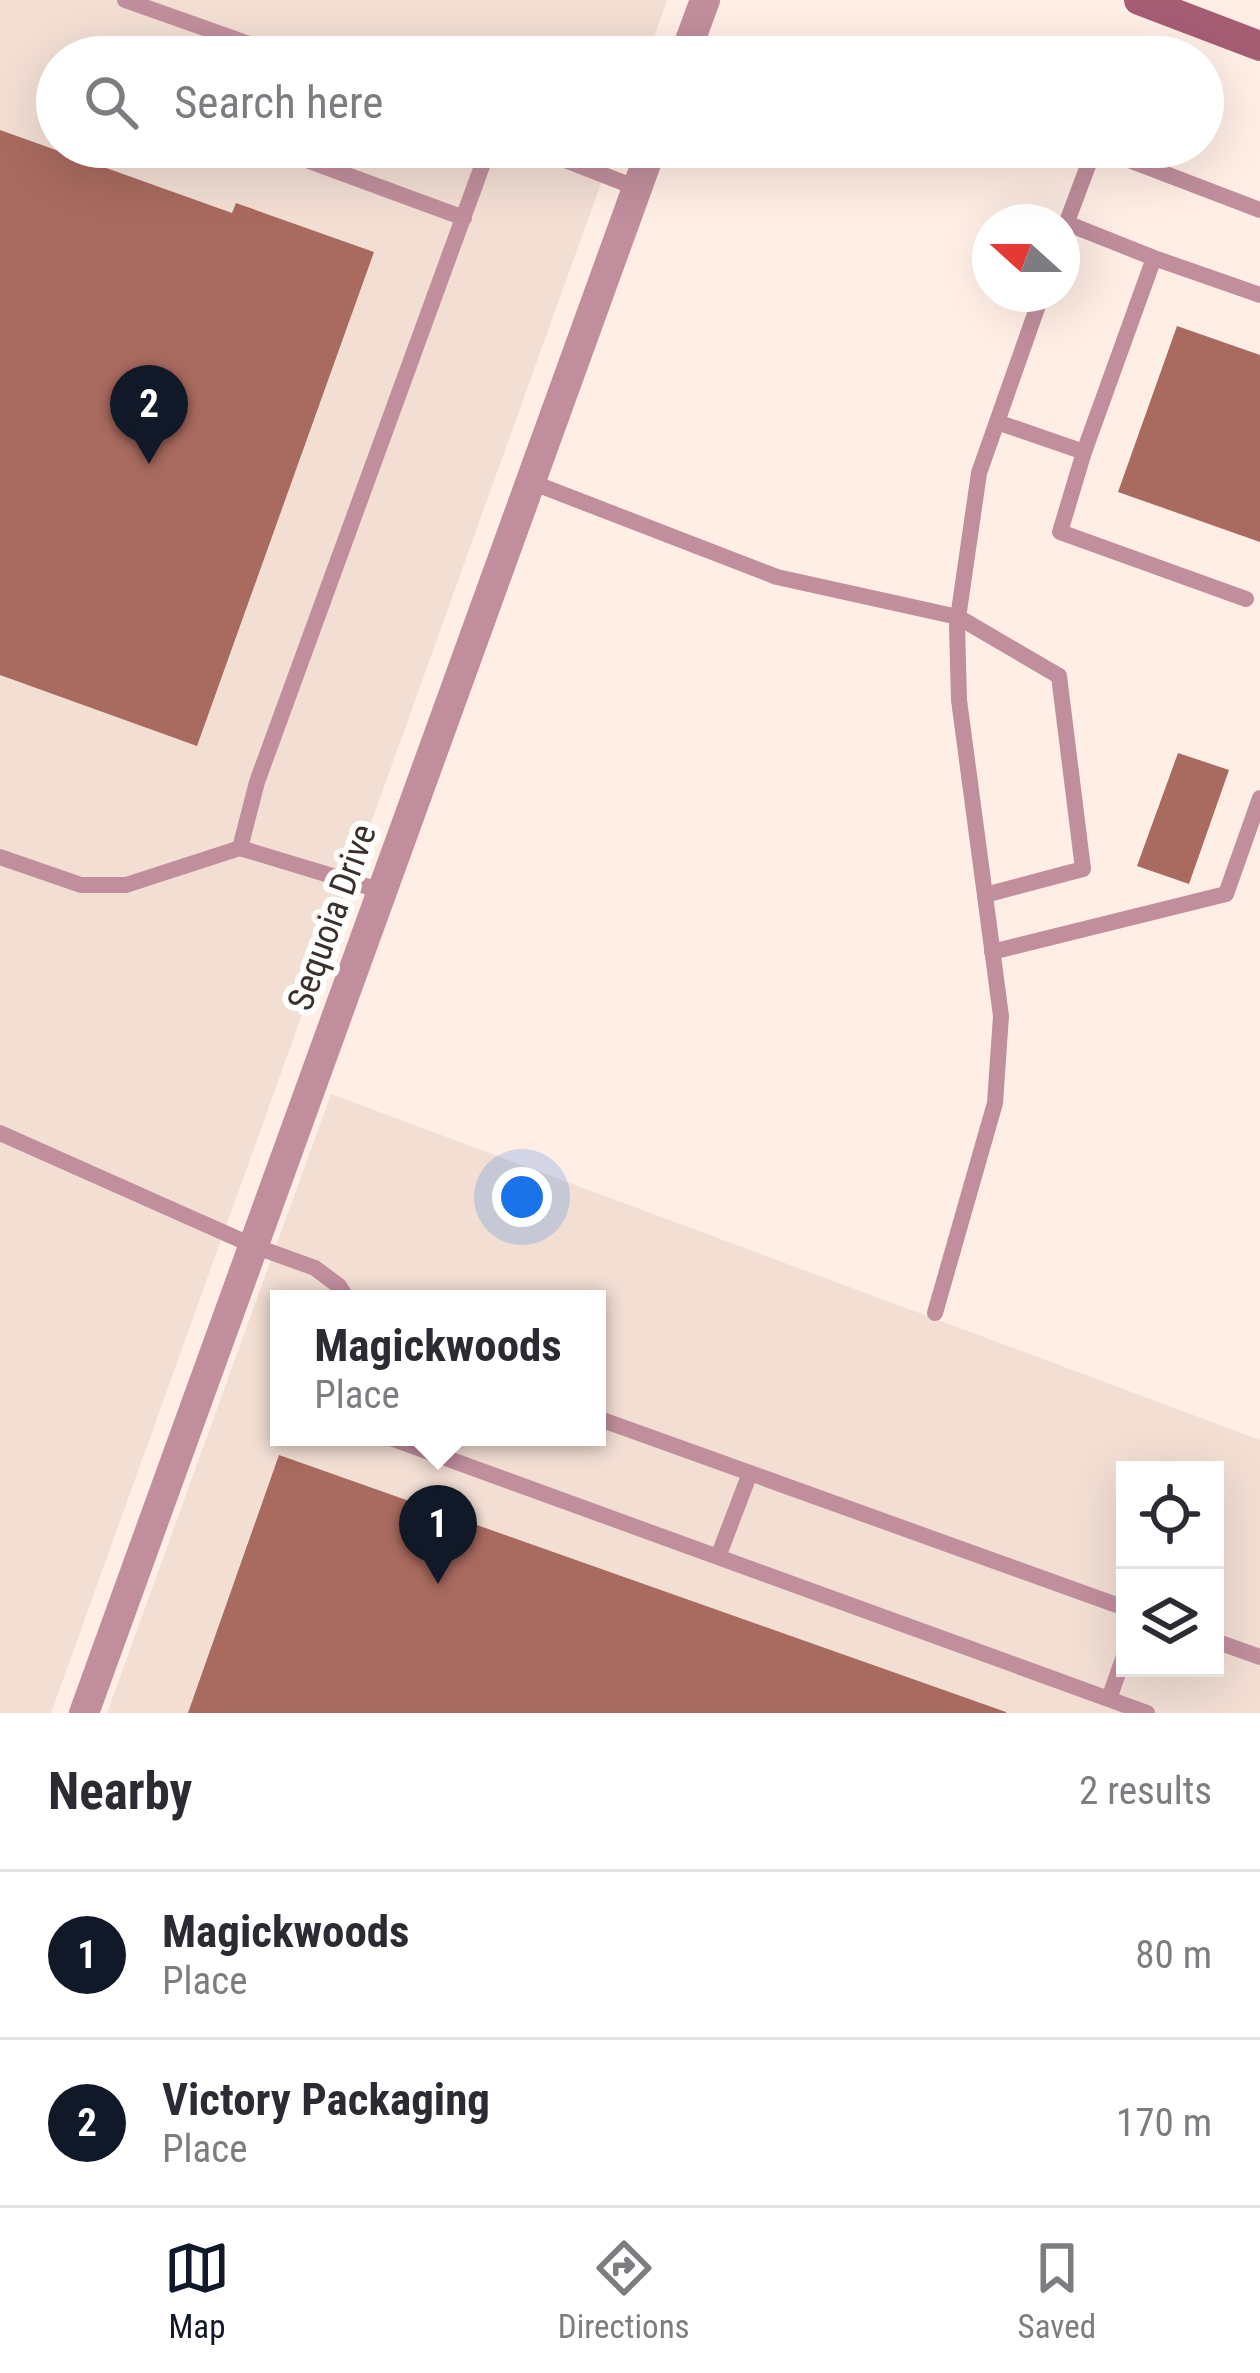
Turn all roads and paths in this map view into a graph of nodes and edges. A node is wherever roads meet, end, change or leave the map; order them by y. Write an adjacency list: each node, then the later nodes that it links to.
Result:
1 (125, 0): 4 (lane)
2 (705, 0): 5 (street)
3 (1138, 0): 6 (main road)
4 (227, 36)
5 (692, 36)
6 (1260, 46)
7 (328, 168): 16 (lane)
8 (482, 168): 16 (lane)
9 (586, 168): 13 (lane)
10 (644, 168): 13 (street, Sequoia Drive)
11 (1087, 168): 14 (lane)
12 (1150, 168): 15 (lane)
13 (637, 188): 23 (street, Sequoia Drive)
14 (1073, 204)
15 (1260, 210)
16 (464, 218): 27 (lane)
17 (1080, 234): 18 (lane)
18 (1154, 258): 19 (lane); 22 (lane)
19 (1260, 295)
20 (1036, 312): 21 (lane)
21 (997, 422): 22 (lane); 25 (lane)
22 (1084, 452): 24 (lane)
23 (531, 482): 25 (lane); 29 (street, Sequoia Drive)
24 (1246, 599)
25 (958, 617): 30 (lane); 30 (lane)
26 (1260, 798): 31 (lane)
27 (240, 848): 28 (lane); 29 (lane)
28 (0, 856)
29 (382, 891): 33 (street, Sequoia Drive)
30 (985, 895): 31 (lane)
31 (992, 952): 35 (lane)
32 (0, 1133): 33 (lane)
33 (254, 1246): 34 (lane); 45 (street, Sequoia Drive)
34 (341, 1290)
35 (934, 1313)
36 (606, 1421): 38 (lane)
37 (413, 1446): 39 (lane)
38 (750, 1473): 39 (lane); 40 (lane)
39 (718, 1557): 44 (lane)
40 (1116, 1605)
41 (1224, 1644): 42 (lane)
42 (1260, 1657)
43 (1117, 1677): 44 (lane)
44 (1109, 1699): 46 (lane)
45 (84, 1713)
46 (1147, 1713)

